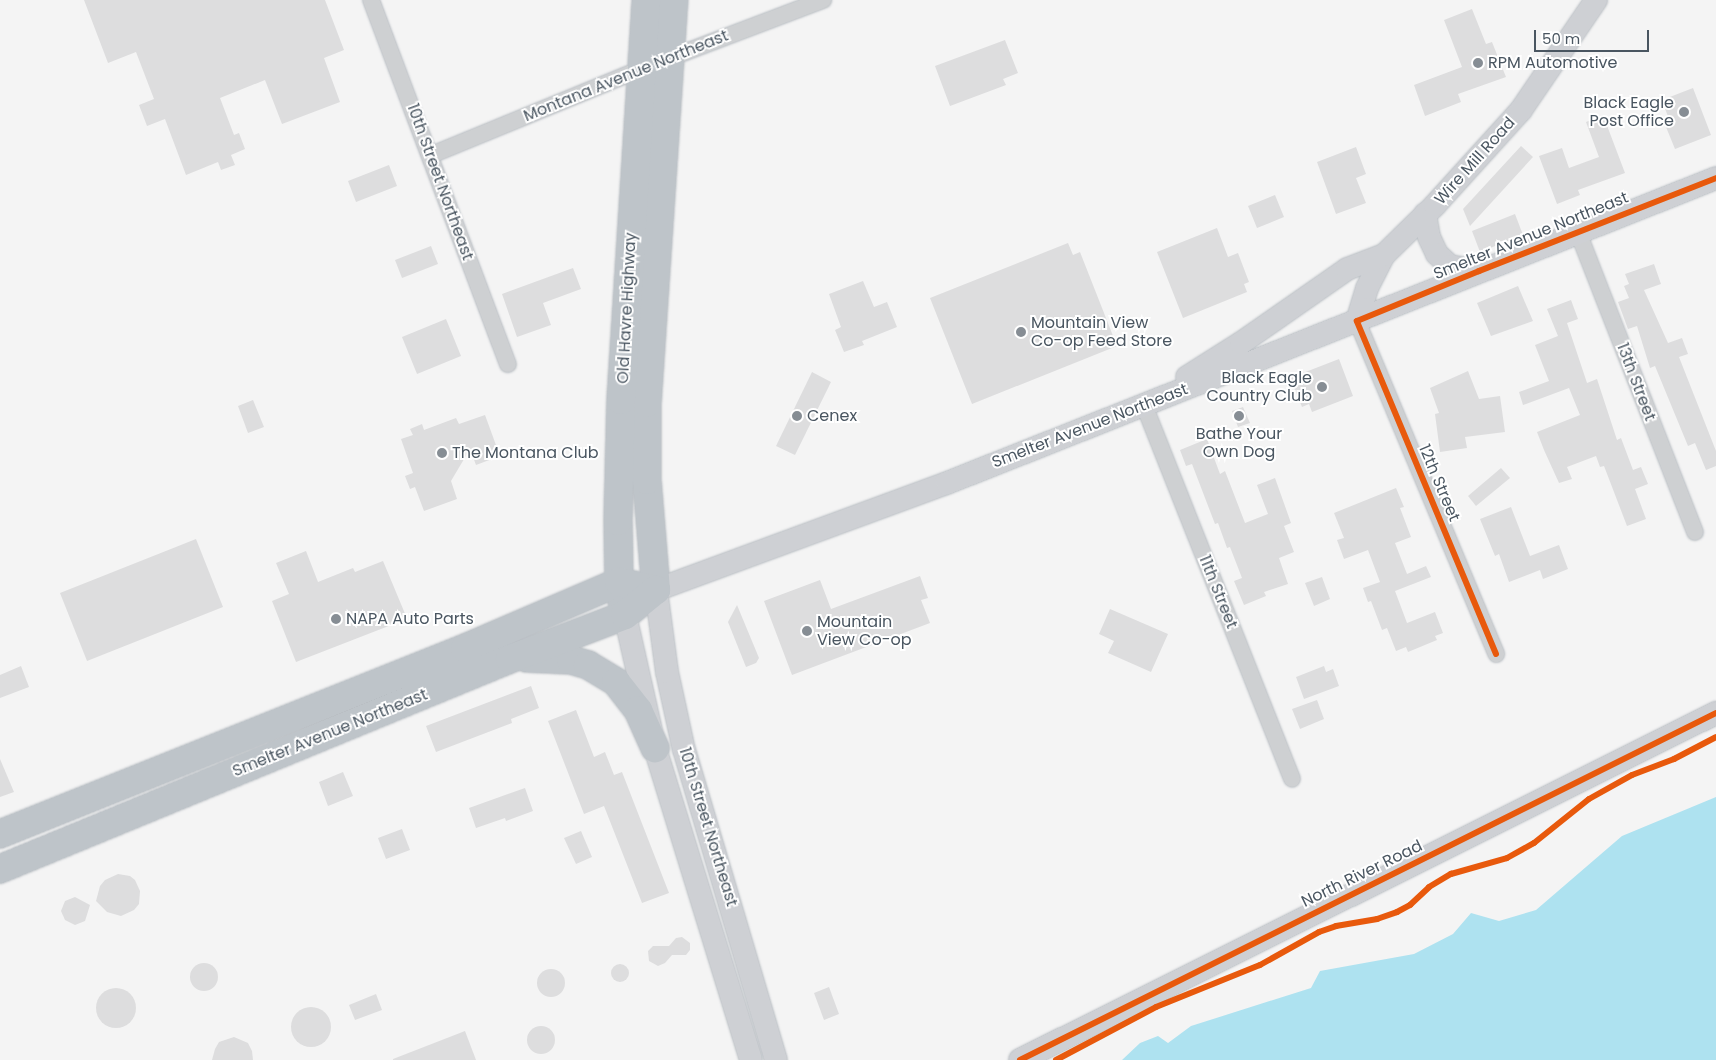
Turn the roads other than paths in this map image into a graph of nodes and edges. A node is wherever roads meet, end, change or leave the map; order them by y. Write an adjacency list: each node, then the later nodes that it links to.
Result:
1 (371, 0): 8 (street, 10th Street Northeast)
2 (646, 0): 7 (highway, Old Havre Highway)
3 (674, 0): 6 (highway, Old Havre Highway)
4 (823, 0): 6 (street, Montana Avenue Northeast)
5 (1596, 0): 10 (main road, Wire Mill Road)
6 (670, 58): 7 (street, Montana Avenue Northeast); 19 (highway, Old Havre Highway)
7 (641, 69): 8 (street, Montana Avenue Northeast); 18 (highway, Old Havre Highway)
8 (431, 155): 15 (street, 10th Street Northeast)
9 (1716, 178): 11 (main road, Smelter Avenue Northeast)
10 (1425, 214): 12 (main road, Wire Mill Road); 13 (main road)
11 (1578, 232): 13 (main road, Smelter Avenue Northeast); 17 (street, 13th Street)
12 (1384, 255): 14 (main road, Wire Mill Road); 16 (main road)
13 (1479, 271): 14 (main road, Smelter Avenue Northeast)
14 (1357, 321): 16 (main road, Smelter Avenue Northeast); 21 (street, 12th Street)
15 (508, 364)
16 (1144, 405): 19 (main road, Smelter Avenue Northeast); 25 (street, 11th Street)
17 (1695, 532)
18 (619, 582): 19 (highway); 20 (highway, Old Havre Highway); 26 (highway, Smelter Avenue Northeast)
19 (656, 590): 20 (highway, Smelter Avenue Northeast); 29 (main road, 10th Street Northeast)
20 (625, 615): 22 (highway, Smelter Avenue Northeast); 24 (main road, 10th Street Northeast)
21 (1496, 654)
22 (510, 659): 24 (highway); 27 (highway, Smelter Avenue Northeast)
23 (1716, 713): 30 (main road, North River Road)
24 (655, 748): 28 (main road, 10th Street Northeast)
25 (1292, 779)
26 (0, 834)
27 (0, 869)
28 (750, 1060)
29 (776, 1060)
30 (1020, 1060)

